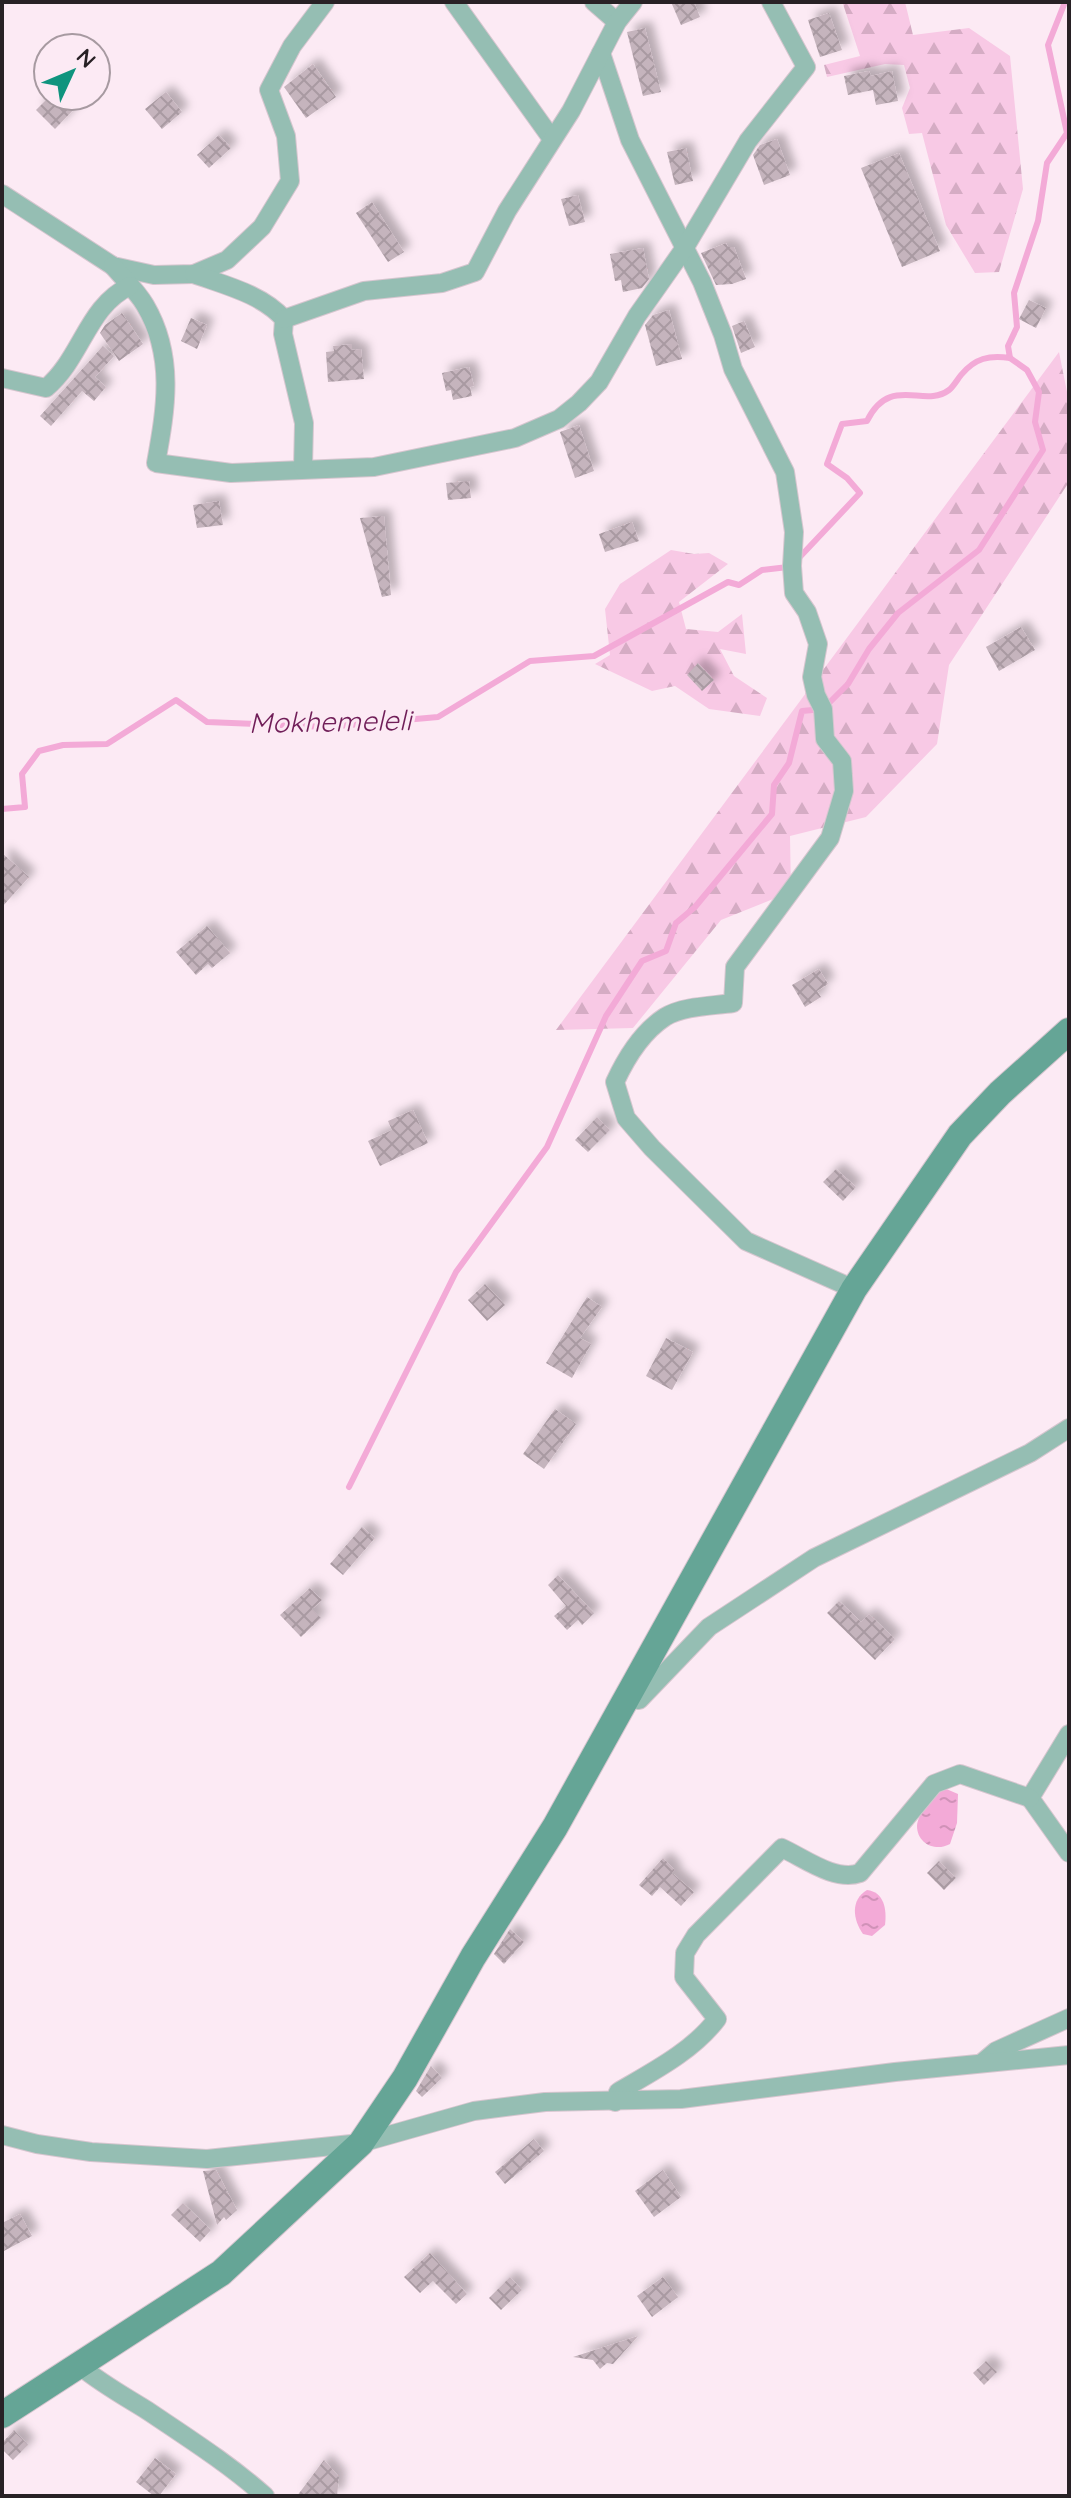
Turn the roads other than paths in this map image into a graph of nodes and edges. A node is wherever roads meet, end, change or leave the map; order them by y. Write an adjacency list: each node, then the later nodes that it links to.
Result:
1 (325, 2): 12 (street)
2 (454, 2): 8 (street)
3 (594, 2): 6 (street)
4 (633, 2): 6 (street)
5 (771, 2): 10 (street)
6 (617, 22): 7 (street)
7 (601, 53): 8 (street); 10 (street)
8 (552, 139): 14 (street)
9 (2, 194): 11 (street)
10 (684, 249): 16 (street); 18 (street)
11 (113, 266): 12 (street); 13 (street)
12 (194, 274): 14 (street)
13 (130, 286): 15 (street); 16 (street)
14 (284, 319): 16 (street)
15 (2, 378)
16 (303, 468)
17 (1069, 1031): 18 (street)
18 (854, 1289): 20 (street)
19 (1069, 1428): 20 (street)
20 (626, 1698): 29 (street)
21 (1069, 1734): 22 (street)
22 (1030, 1798): 23 (street); 27 (street)
23 (1069, 1853)
24 (1069, 2018): 26 (street)
25 (1069, 2055): 26 (street)
26 (980, 2064): 27 (street)
27 (615, 2102): 29 (street)
28 (2, 2135): 29 (street)
29 (361, 2143): 30 (street)
30 (80, 2366): 31 (street); 32 (street)
31 (2, 2415)
32 (265, 2496)

